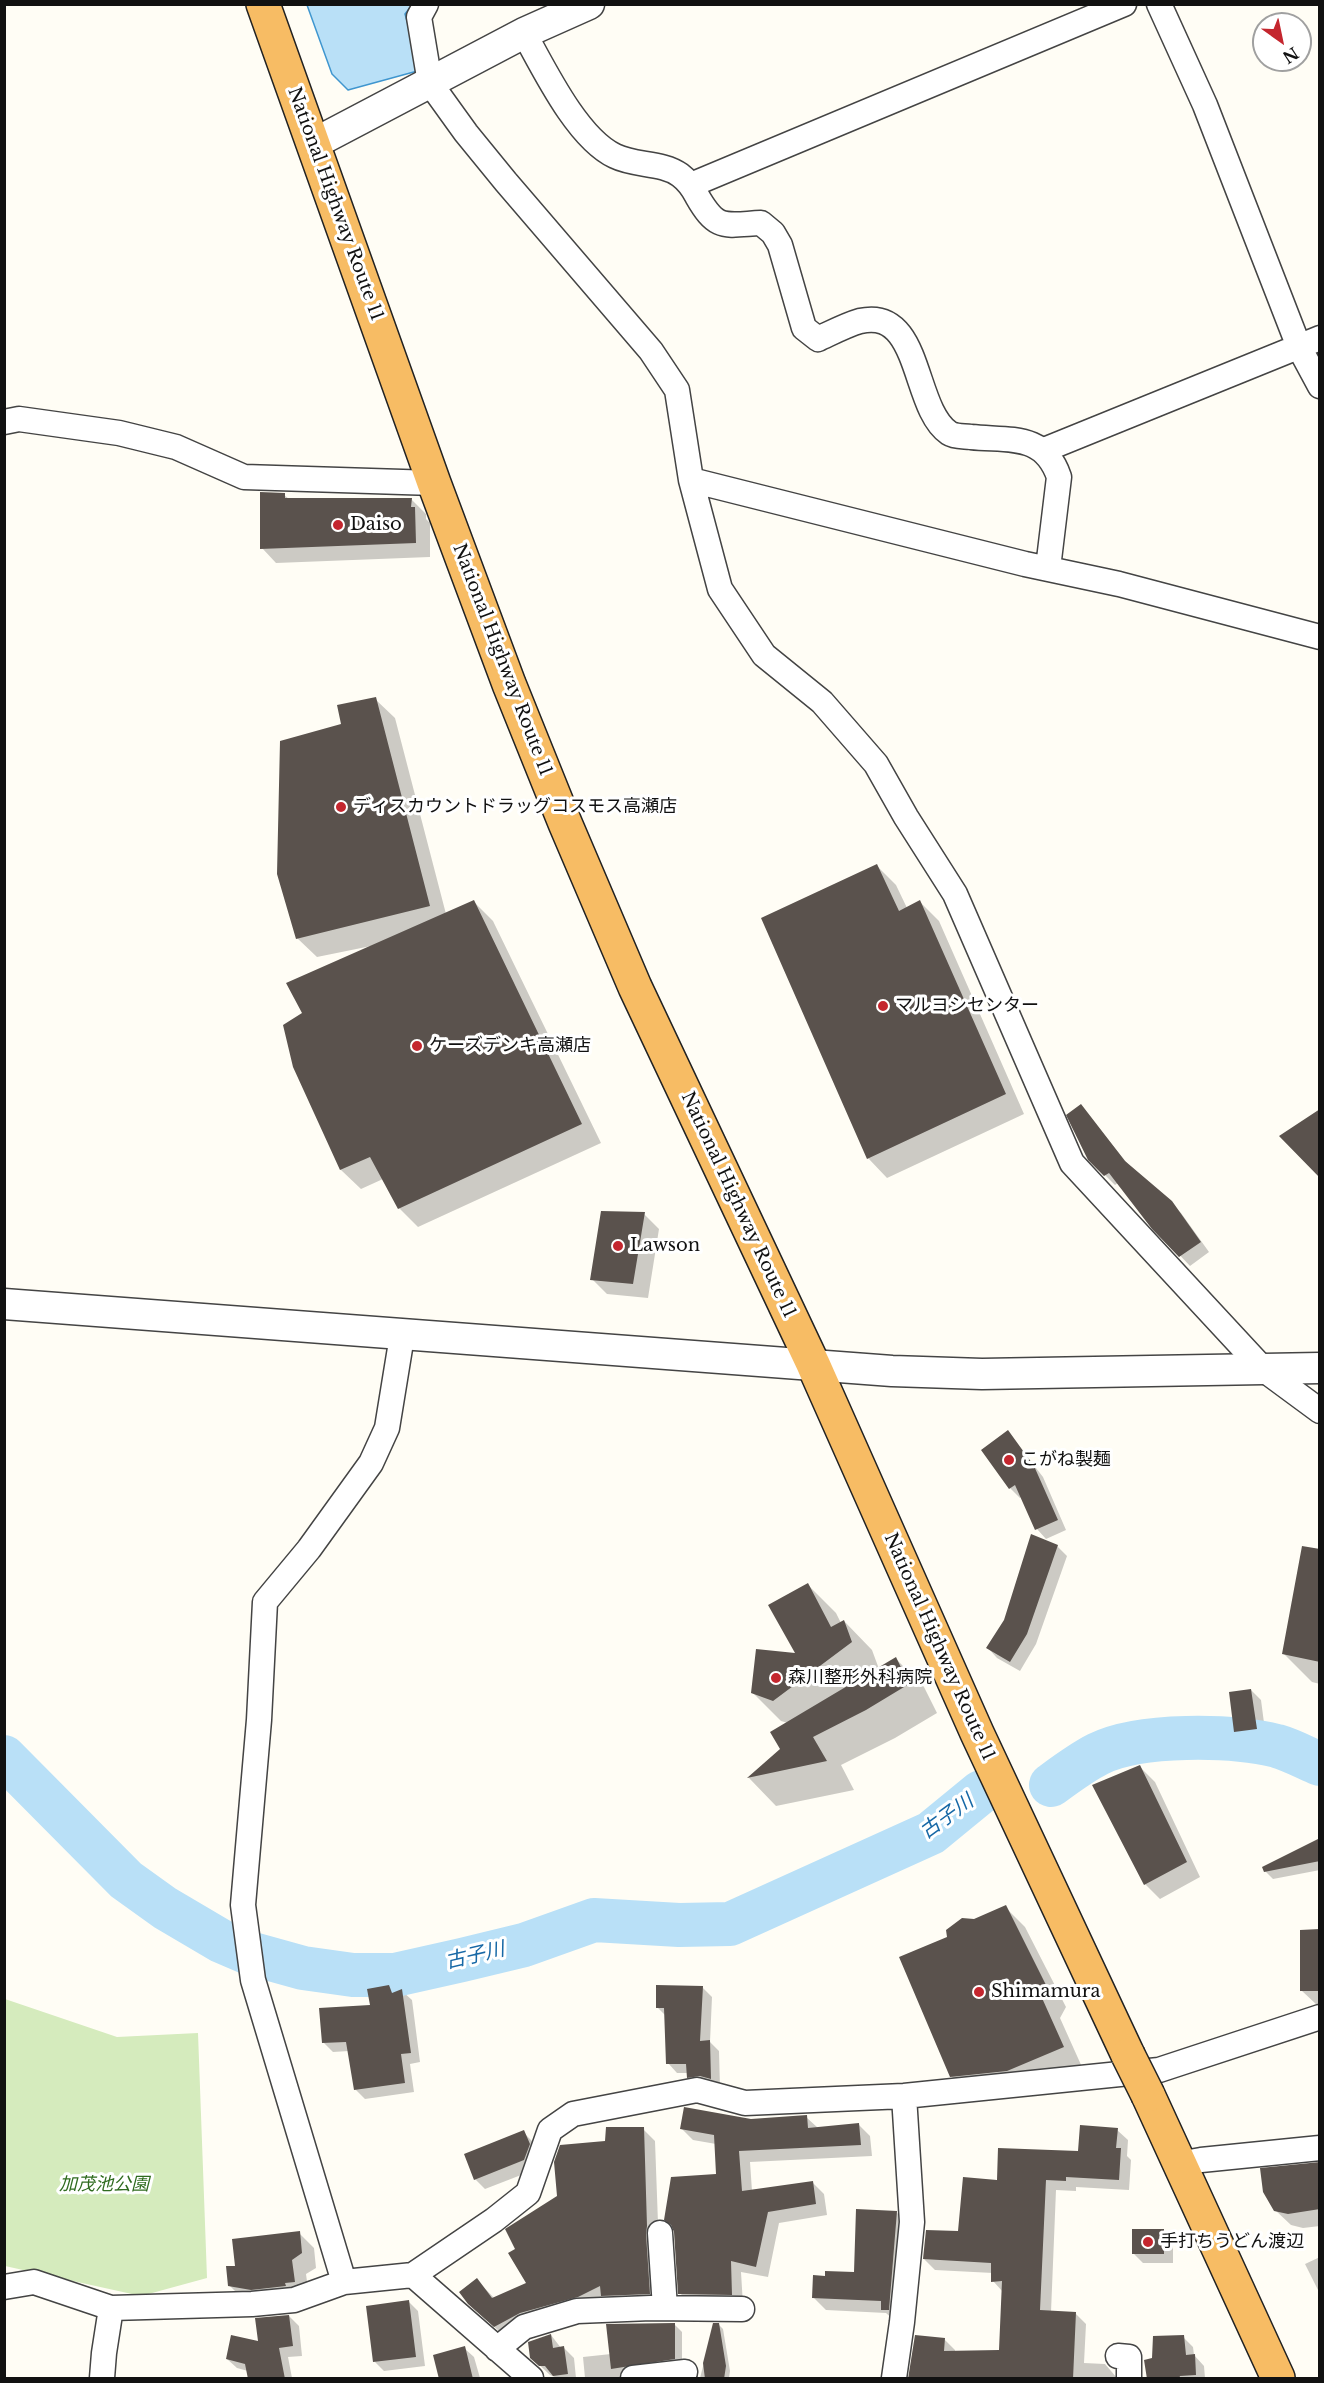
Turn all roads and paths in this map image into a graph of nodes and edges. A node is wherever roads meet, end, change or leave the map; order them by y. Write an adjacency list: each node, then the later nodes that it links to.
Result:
1 (263, 4): 8 (highway, National Highway Route 11)
2 (426, 4): 7 (street)
3 (589, 4): 6 (street)
4 (1124, 4): 9 (street)
5 (1159, 4): 10 (street)
6 (524, 33): 7 (street); 9 (street)
7 (429, 83): 8 (street); 14 (street)
8 (313, 144): 15 (highway, National Highway Route 11)
9 (691, 186): 13 (street)
10 (1309, 343): 11 (street); 13 (street)
11 (1320, 387)
12 (4, 422): 15 (street)
13 (1044, 450): 16 (street)
14 (691, 480): 16 (street); 22 (street)
15 (434, 483): 20 (highway, National Highway Route 11)
16 (1048, 568): 17 (street)
17 (1320, 637)
18 (4, 1304): 19 (street)
19 (402, 1336): 20 (street); 30 (street)
20 (813, 1364): 22 (street); 27 (highway, National Highway Route 11, bridge)
21 (1320, 1368): 22 (street)
22 (1263, 1369): 23 (street)
23 (1320, 1411)
24 (1320, 2017): 25 (street)
25 (904, 2096): 29 (street); 41 (street)
26 (1320, 2148): 27 (street)
27 (1178, 2164): 43 (highway, National Highway Route 11)
28 (660, 2233): 33 (street)
29 (413, 2275): 30 (street); 35 (street)
30 (344, 2282): 32 (street)
31 (4, 2287): 32 (street)
32 (111, 2308): 38 (street)
33 (665, 2308): 34 (street); 35 (street)
34 (742, 2309)
35 (497, 2349): 39 (street)
36 (1119, 2356): 42 (street)
37 (685, 2372): 40 (street)
38 (102, 2379)
39 (531, 2379)
40 (633, 2379)
41 (894, 2379)
42 (1129, 2379)
43 (1278, 2379)

